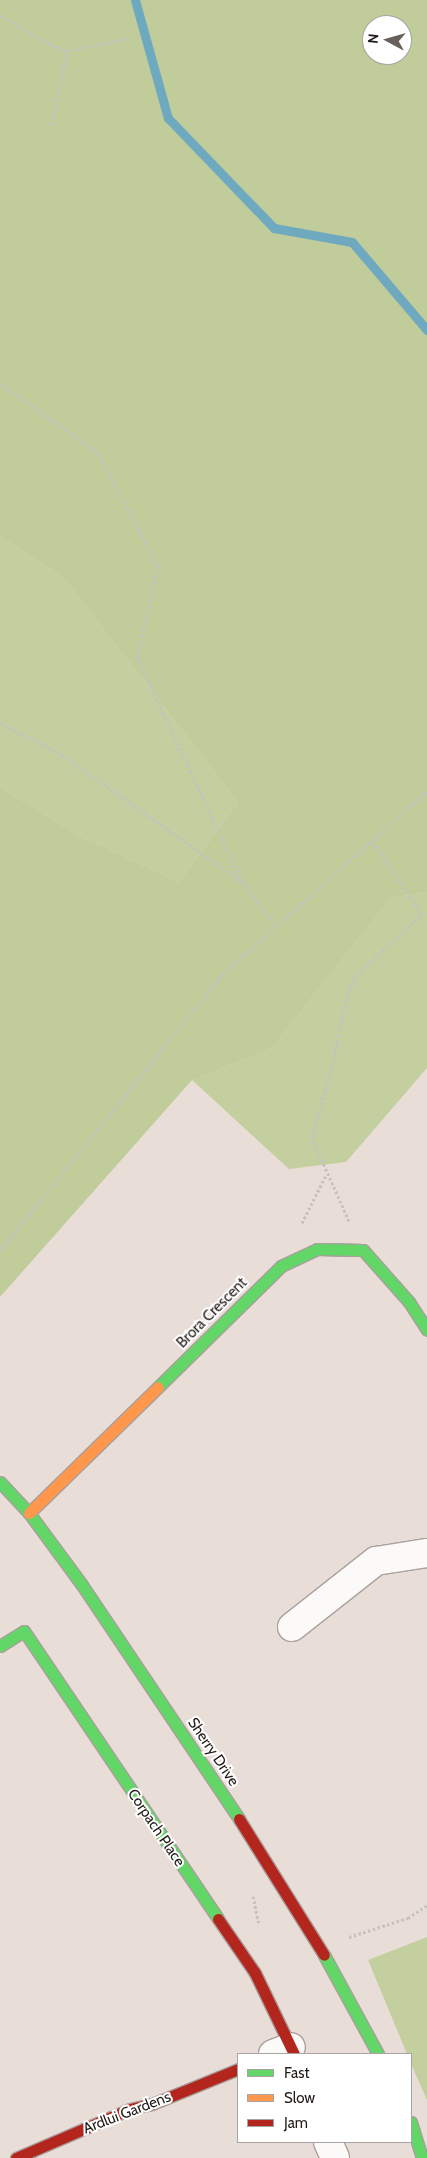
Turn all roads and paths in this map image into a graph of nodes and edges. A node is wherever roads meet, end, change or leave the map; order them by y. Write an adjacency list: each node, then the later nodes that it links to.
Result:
1 (0, 15): 3 (path)
2 (130, 38): 3 (path)
3 (67, 51): 4 (path)
4 (52, 125)
5 (0, 383): 9 (path)
6 (0, 723): 9 (path)
7 (427, 791): 8 (path)
8 (373, 842): 10 (path); 11 (path)
9 (242, 881): 10 (path)
10 (276, 927): 12 (path)
11 (363, 1250): 13 (street); 15 (street, Brora Crescent)
12 (0, 1252)
13 (427, 1330)
14 (0, 1482): 15 (street, Sherry Drive)
15 (29, 1513): 19 (street, Sherry Drive)
16 (427, 1553): 17 (street)
17 (292, 1626)
18 (0, 1646): 23 (street, Corpach Place)
19 (264, 1855): 21 (path); 22 (street, Sherry Drive)
20 (427, 1905): 22 (path)
21 (260, 1928)
22 (319, 1945): 24 (street, Sherry Drive)
23 (286, 2052)
24 (377, 2053)
25 (237, 2069): 30 (street, Ardlui Gardens)
26 (412, 2124): 27 (street)
27 (416, 2133): 29 (street); 32 (street)
28 (328, 2143): 31 (street)
29 (427, 2143)
30 (16, 2158)
31 (335, 2158)
32 (422, 2158)

